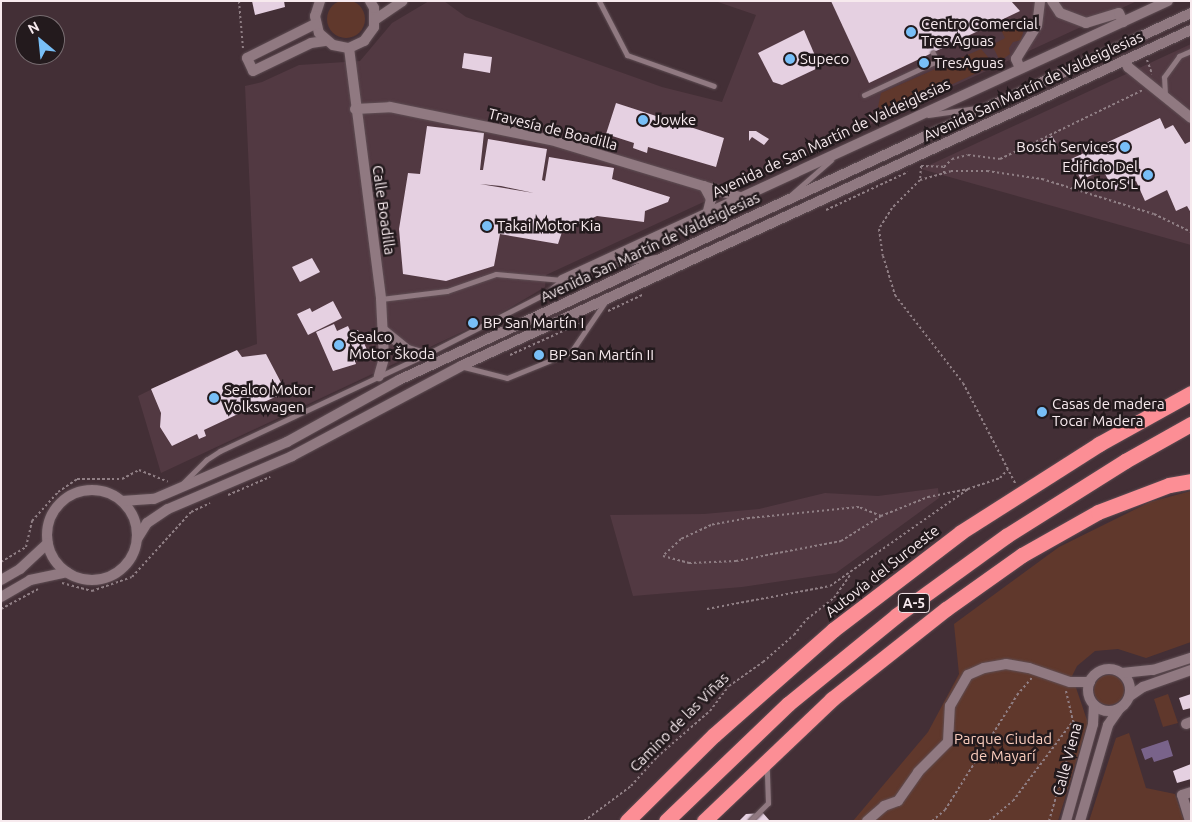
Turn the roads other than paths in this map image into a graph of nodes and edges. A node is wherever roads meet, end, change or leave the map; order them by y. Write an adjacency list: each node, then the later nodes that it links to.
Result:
1 (320, 1): 11 (street)
2 (370, 1): 9 (street)
3 (404, 1): 9 (street)
4 (599, 1): 19 (lane)
5 (1040, 1): 18 (street)
6 (1052, 1): 10 (street)
7 (1168, 1): 10 (street, Avenida de San Martín de Valdeiglesias)
8 (1191, 13): 22 (street, Avenida San Martín de Valdeiglesias)
9 (376, 19): 14 (street)
10 (1123, 22): 18 (street, Avenida de San Martín de Valdeiglesias)
11 (315, 24): 13 (street); 13 (street)
12 (1191, 30): 17 (street, Avenida San Martín de Valdeiglesias)
13 (326, 41): 14 (street)
14 (349, 48): 23 (street, Calle Boadilla)
15 (1191, 51): 21 (lane)
16 (932, 53): 20 (lane)
17 (1125, 60): 21 (street); 34 (street, Avenida San Martín de Valdeiglesias)
18 (1020, 68): 24 (street, Avenida de San Martín de Valdeiglesias)
19 (714, 86)
20 (864, 95)
21 (1166, 98): 25 (street)
22 (984, 107): 24 (lane); 29 (street, Avenida San Martín de Valdeiglesias)
23 (355, 109): 27 (street, Travesía de Boadilla); 35 (street, Calle Boadilla)
24 (914, 117): 26 (street, Avenida de San Martín de Valdeiglesias)
25 (1191, 118)
26 (840, 152): 28 (street, Avenida de San Martín de Valdeiglesias); 29 (lane)
27 (704, 186): 28 (street, Travesía de Boadilla); 30 (street)
28 (740, 196): 30 (street, Avenida de San Martín de Valdeiglesias)
29 (782, 203): 31 (street, Avenida San Martín de Valdeiglesias)
30 (708, 211): 32 (street, Avenida de San Martín de Valdeiglesias)
31 (664, 256): 32 (lane); 43 (street, Avenida San Martín de Valdeiglesias)
32 (587, 269): 33 (street, Avenida de San Martín de Valdeiglesias)
33 (562, 280): 35 (lane); 37 (lane)
34 (609, 298): 38 (street, Avenida San Martín de Valdeiglesias); 38 (lane)
35 (381, 299): 36 (street, Calle Boadilla)
36 (382, 330): 37 (street); 39 (street, Calle Boadilla)
37 (425, 355): 39 (lane)
38 (461, 366): 45 (street, Avenida San Martín de Valdeiglesias)
39 (379, 376): 43 (lane)
40 (1191, 393): 59 (highway, Autovía del Suroeste / A-5)
41 (1191, 424): 60 (highway, A-5)
42 (1191, 481): 57 (highway)
43 (180, 487): 44 (street, Avenida San Martín de Valdeiglesias)
44 (122, 501): 45 (street); 46 (street)
45 (137, 539): 47 (street)
46 (48, 543): 47 (street); 48 (street)
47 (67, 572): 49 (street)
48 (1, 580)
49 (1, 597)
50 (1191, 658): 52 (street)
51 (1191, 670): 54 (street)
52 (1122, 673): 53 (street); 54 (street)
53 (1090, 682): 55 (street); 63 (street)
54 (1130, 696): 56 (street)
55 (1094, 705): 56 (street); 64 (street, Calle Viena)
56 (1120, 709): 65 (street, Calle Viena)
57 (766, 761): 61 (highway); 62 (lane)
58 (1191, 792): 66 (street)
59 (627, 821)
60 (666, 821)
61 (704, 821)
62 (750, 821)
63 (867, 821)
64 (1066, 821)
65 (1080, 821)
66 (1190, 821)

